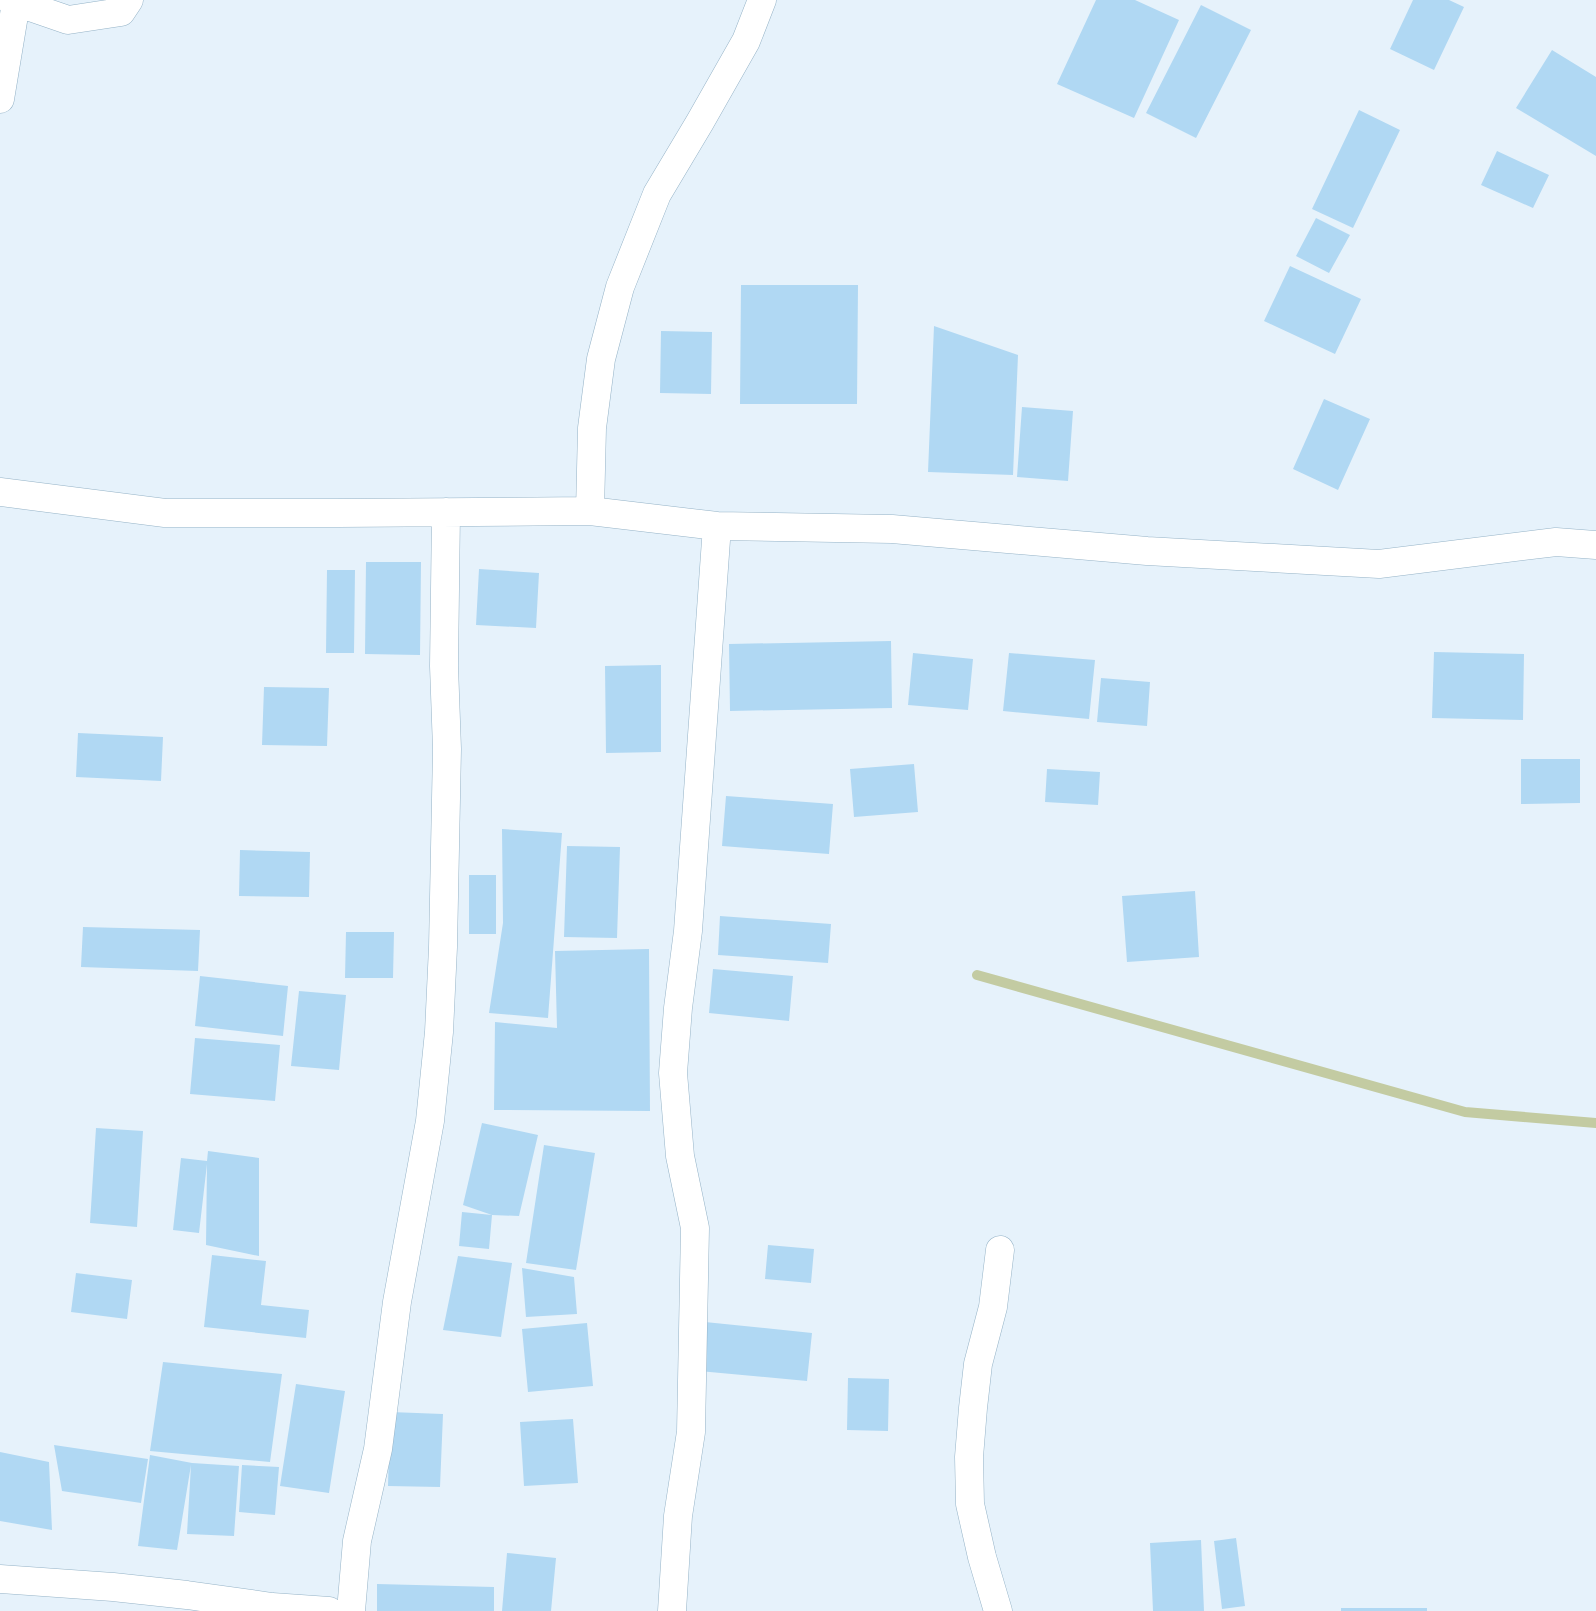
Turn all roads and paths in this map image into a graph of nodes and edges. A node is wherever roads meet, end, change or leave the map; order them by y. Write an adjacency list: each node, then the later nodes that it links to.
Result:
1 (129, 0): 3 (street)
2 (762, 0): 6 (street)
3 (14, 2): 4 (street)
4 (0, 99)
5 (0, 492): 7 (street)
6 (590, 511): 7 (street); 8 (street)
7 (446, 512): 13 (street)
8 (717, 526): 9 (street); 14 (street)
9 (1596, 545)
10 (1000, 1250): 15 (street)
11 (0, 1578): 12 (street)
12 (329, 1611)
13 (352, 1611)
14 (672, 1611)
15 (998, 1611)

